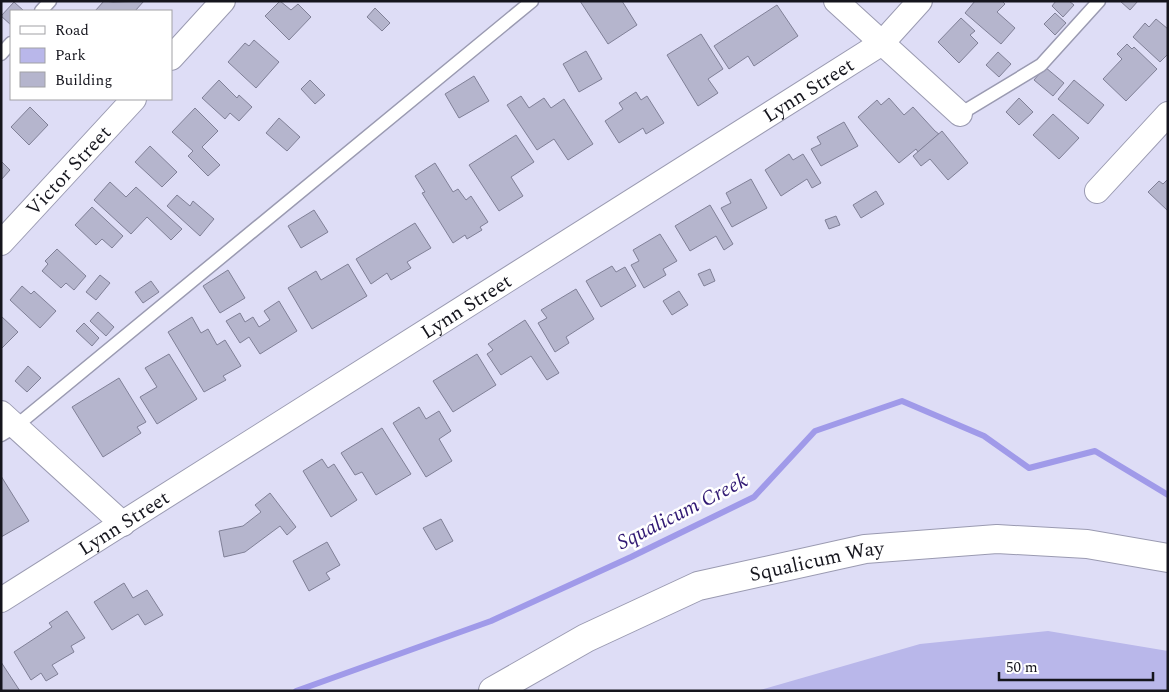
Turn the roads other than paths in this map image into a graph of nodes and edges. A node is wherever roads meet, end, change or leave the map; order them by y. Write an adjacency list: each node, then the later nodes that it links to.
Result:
1 (223, 1): 9 (street)
2 (532, 1): 15 (lane)
3 (836, 1): 6 (street)
4 (920, 1): 6 (street, Lynn Street)
5 (1099, 1): 11 (lane)
6 (882, 43): 11 (street); 16 (street, Lynn Street)
7 (10, 44): 8 (lane)
8 (1, 54)
9 (172, 57)
10 (133, 100): 14 (street, Victor Street)
11 (960, 114)
12 (1168, 114): 13 (street)
13 (1097, 191)
14 (1, 243)
15 (6, 425): 16 (street)
16 (123, 524): 18 (street, Lynn Street)
17 (1168, 558): 19 (street, Squalicum Way)
18 (1, 600)
19 (493, 691)

